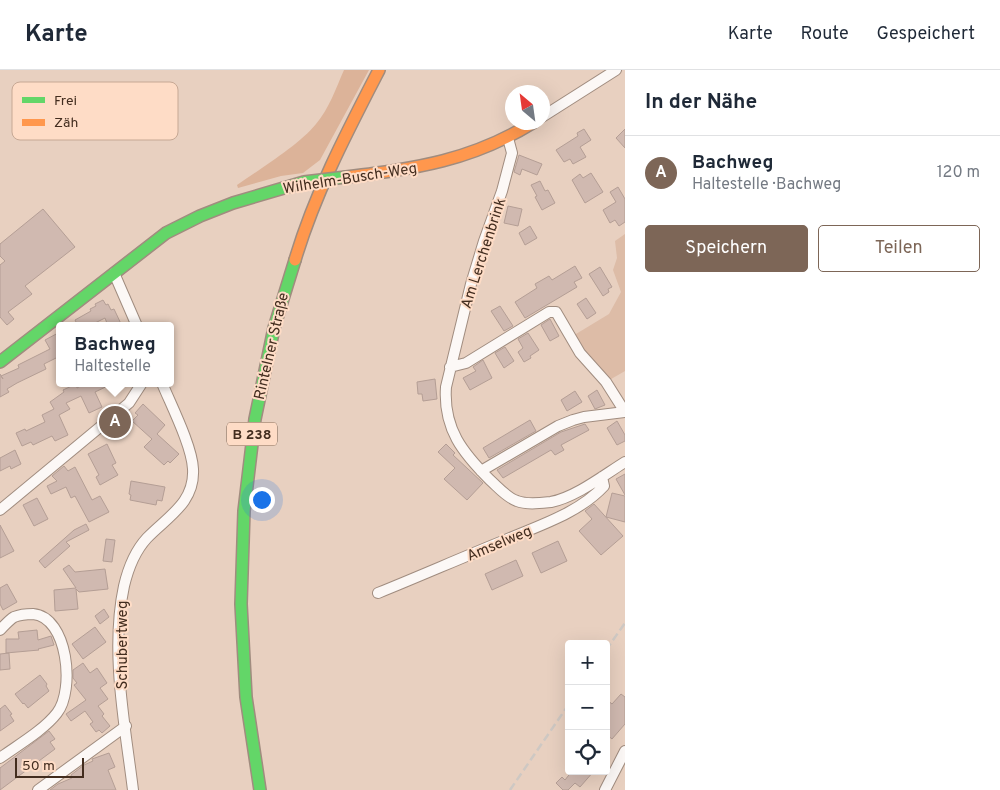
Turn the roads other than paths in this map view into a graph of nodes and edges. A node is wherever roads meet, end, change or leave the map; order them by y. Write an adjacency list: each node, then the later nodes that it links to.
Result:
1 (379, 70): 24 (main road, Rintelner Straße / B 238)
2 (616, 70): 3 (street)
3 (550, 112)
4 (521, 130): 5 (main road, Wilhelm-Busch-Weg)
5 (508, 138): 6 (main road, Wilhelm-Busch-Weg, bridge); 9 (street, Am Lerchenbrink)
6 (114, 273): 7 (street); 8 (main road, Wilhelm-Busch-Weg)
7 (135, 322)
8 (0, 362)
9 (450, 368): 12 (street); 14 (street, Am Lerchenbrink)
10 (139, 387): 16 (street)
11 (164, 387): 19 (street, Schubertweg)
12 (625, 412): 14 (street)
13 (625, 462): 15 (street, Am Lerchenbrink)
14 (481, 471): 15 (street, Am Lerchenbrink)
15 (602, 477): 17 (street, Amselweg)
16 (0, 510)
17 (378, 593)
18 (0, 630): 21 (street)
19 (126, 726): 22 (street); 23 (street, Schubertweg)
20 (625, 751): 25 (street)
21 (0, 758)
22 (38, 790)
23 (133, 790)
24 (260, 790)
25 (606, 790)

